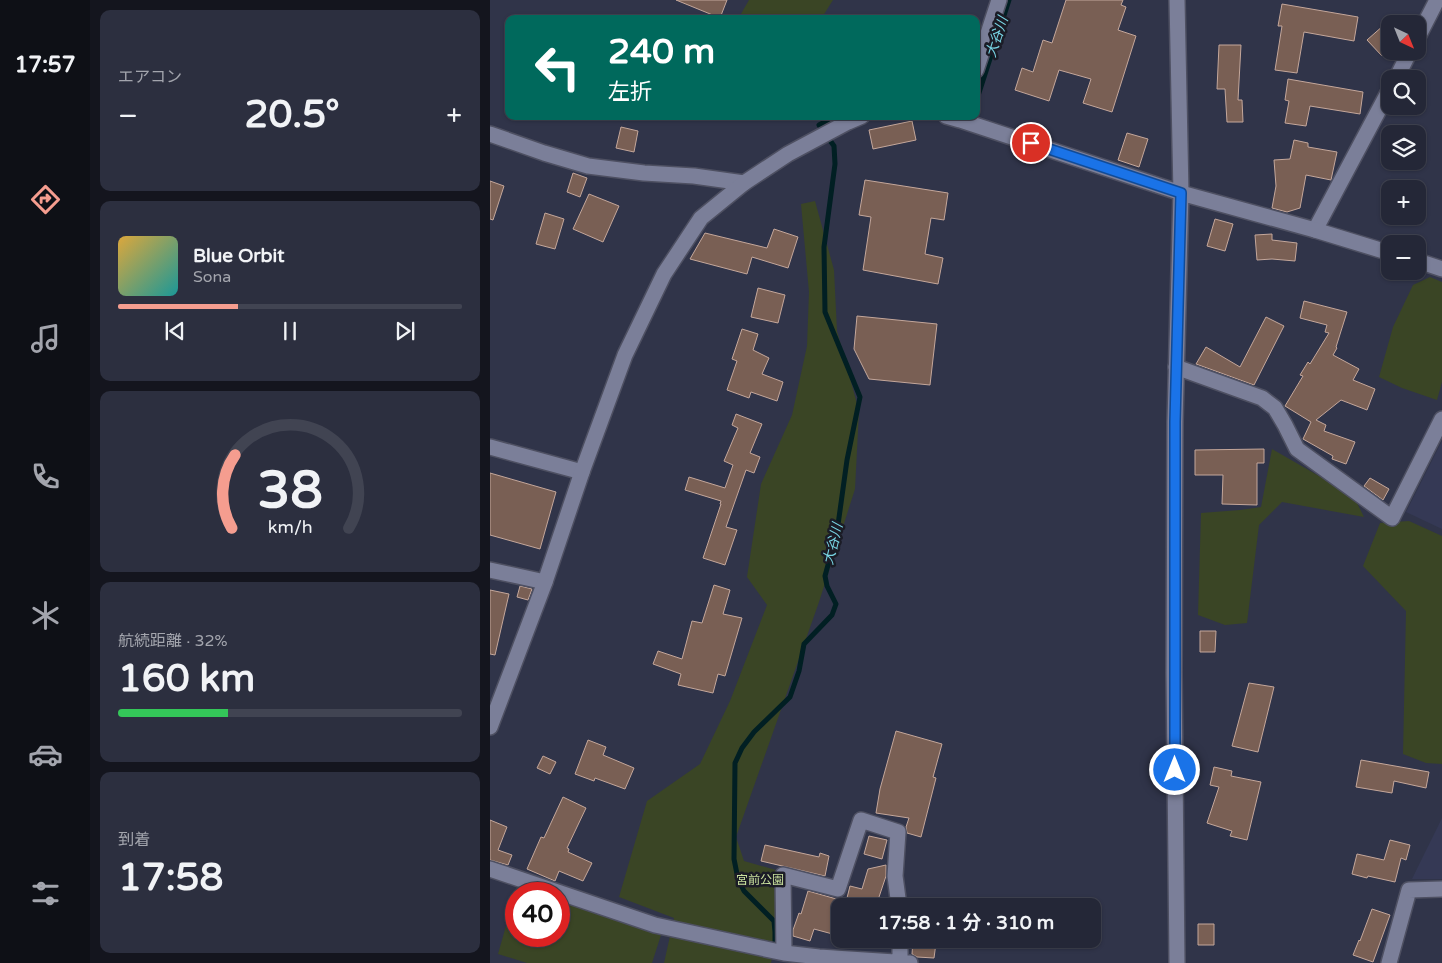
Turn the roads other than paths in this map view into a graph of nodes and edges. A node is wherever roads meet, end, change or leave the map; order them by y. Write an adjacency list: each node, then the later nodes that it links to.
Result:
1 (999, 0): 5 (street)
2 (1177, 0): 11 (street)
3 (1437, 0): 4 (street)
4 (1426, 21)
5 (980, 58)
6 (1381, 106): 12 (street)
7 (853, 120): 10 (street)
8 (965, 120): 11 (street)
9 (490, 134): 10 (street)
10 (744, 183): 19 (street)
11 (1181, 193): 12 (street); 16 (street)
12 (1315, 230): 13 (street)
13 (1381, 250)
14 (1426, 264): 15 (street)
15 (1442, 269)
16 (1176, 367): 17 (street); 29 (street)
17 (1442, 419)
18 (490, 447): 19 (street)
19 (582, 472): 21 (street)
20 (490, 570): 21 (street)
21 (545, 582): 22 (street)
22 (490, 727)
23 (490, 868): 27 (street)
24 (1442, 889): 30 (street)
25 (898, 898): 27 (street)
26 (902, 948): 28 (street)
27 (784, 953): 28 (street)
28 (905, 963)
29 (1177, 963)
30 (1389, 963)

